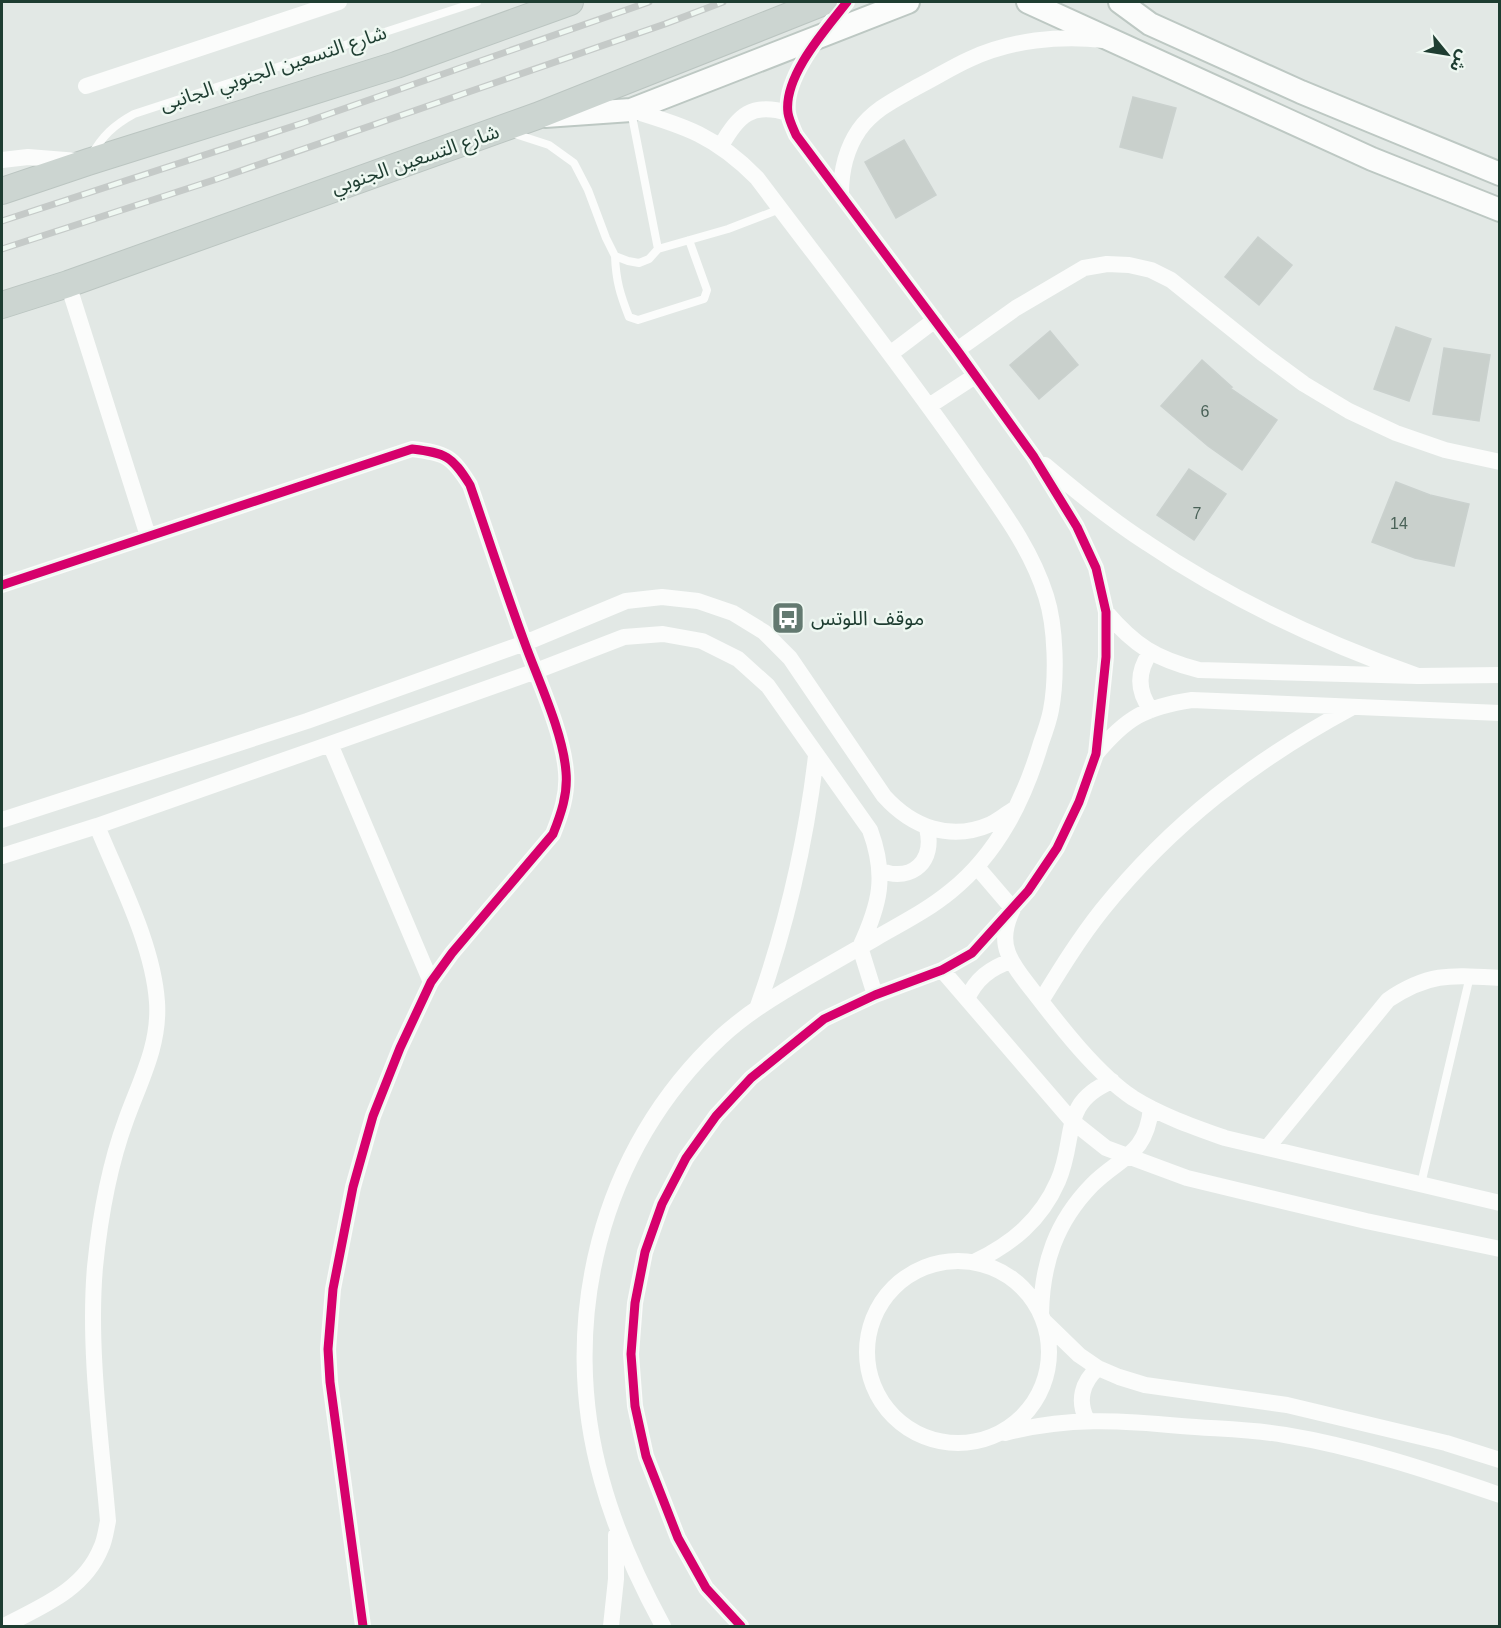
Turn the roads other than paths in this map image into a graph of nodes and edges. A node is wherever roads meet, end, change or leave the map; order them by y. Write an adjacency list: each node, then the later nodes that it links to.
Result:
1 (339, 2): 13 (street)
2 (477, 2): 20 (lane, شارع التسعين الجنوبي الجانبى)
3 (570, 2): 9 (main road)
4 (824, 2): 16 (main road, شارع التسعين الجنوبي)
5 (847, 2): 11 (street)
6 (908, 2): 11 (street)
7 (1028, 2): 10 (street)
8 (1120, 2): 21 (street)
9 (542, 6): 20 (main road)
10 (1065, 11): 12 (street)
11 (820, 36): 14 (street); 15 (street)
12 (1113, 42): 23 (street); 25 (street)
13 (86, 86)
14 (631, 110): 16 (street); 18 (street); 27 (lane)
15 (788, 112): 18 (street); 23 (street)
16 (537, 116): 17 (main road, شارع التسعين الجنوبي)
17 (500, 129): 28 (lane); 29 (main road, شارع التسعين الجنوبي)
18 (721, 146): 24 (street)
19 (2, 160): 20 (street)
20 (88, 162): 22 (main road)
21 (1500, 174)
22 (2, 191)
23 (841, 194): 31 (street)
24 (780, 209): 26 (lane); 33 (street)
25 (1500, 210)
26 (689, 240): 27 (lane); 28 (lane)
27 (658, 249): 28 (lane)
28 (615, 256)
29 (68, 284): 30 (main road, شارع التسعين الجنوبي); 38 (street)
30 (2, 305)
31 (935, 320): 32 (street); 33 (street)
32 (957, 350): 34 (street); 37 (street)
33 (890, 354): 35 (street)
34 (975, 376): 35 (street); 36 (street)
35 (929, 406): 54 (street)
36 (1034, 457): 40 (street); 45 (street)
37 (1500, 462)
38 (148, 537): 39 (street); 41 (street)
39 (2, 585)
40 (1106, 612): 42 (street); 52 (street)
41 (525, 643): 43 (street); 48 (street); 57 (street)
42 (1150, 653): 45 (street); 47 (street)
43 (536, 671): 51 (street); 53 (street); 67 (street)
44 (1500, 675): 45 (street)
45 (1418, 676)
46 (1351, 708): 47 (street); 49 (street); 70 (street)
47 (1151, 710): 52 (street)
48 (334, 711): 50 (street); 51 (street)
49 (1500, 713)
50 (307, 721): 51 (street); 55 (street)
51 (330, 744): 56 (street); 67 (street)
52 (1096, 754): 61 (street)
53 (816, 756): 60 (street); 71 (street)
54 (1018, 807): 57 (street); 59 (street)
55 (2, 820)
56 (98, 826): 58 (street); 89 (street)
57 (927, 828): 60 (street)
58 (2, 856)
59 (977, 867): 61 (street); 62 (street)
60 (881, 871): 62 (street)
61 (1013, 909): 63 (street); 64 (street)
62 (860, 947): 68 (street); 71 (street)
63 (1011, 961): 69 (street); 70 (street)
64 (942, 970): 68 (street); 69 (street)
65 (1470, 976): 66 (street); 75 (street); 77 (lane)
66 (1500, 978)
67 (432, 982): 90 (street)
68 (875, 994): 88 (street)
69 (967, 999): 74 (street)
70 (1041, 1001): 72 (street)
71 (758, 1006): 87 (street)
72 (1112, 1081): 73 (street); 74 (street)
73 (1151, 1108): 75 (street); 76 (street)
74 (1072, 1121): 76 (street); 80 (street)
75 (1267, 1148): 77 (street)
76 (1129, 1157): 79 (street); 81 (street)
77 (1421, 1184): 78 (street)
78 (1500, 1203)
79 (1500, 1249)
80 (974, 1262): 81 (street); 84 (street)
81 (1042, 1318): 82 (street); 84 (street)
82 (1098, 1368): 83 (street); 85 (street)
83 (1087, 1420): 84 (street); 86 (street)
84 (990, 1437)
85 (1500, 1461)
86 (1500, 1496)
87 (616, 1525): 91 (street); 92 (street)
88 (738, 1625)
89 (4, 1626)
90 (363, 1626)
91 (611, 1626)
92 (663, 1626)

